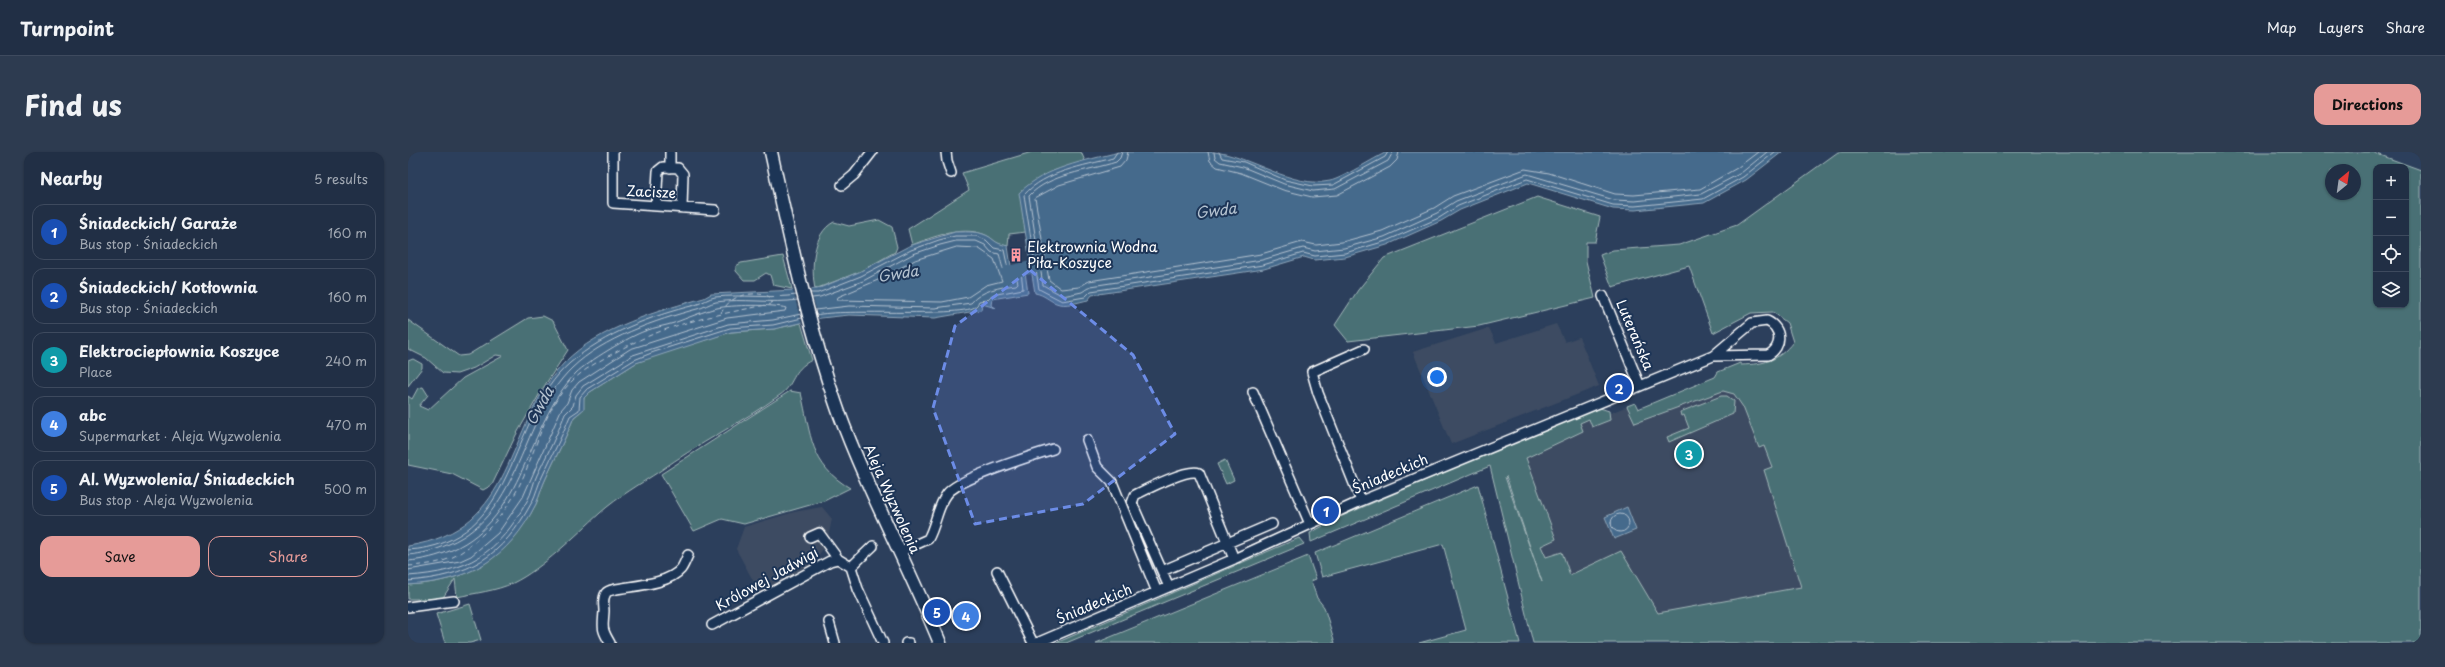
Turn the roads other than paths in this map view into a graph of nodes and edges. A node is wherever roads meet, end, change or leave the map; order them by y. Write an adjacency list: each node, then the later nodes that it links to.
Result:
1 (613, 152): 9 (street, Zacisze)
2 (670, 152): 6 (street)
3 (772, 152): 25 (street, Aleja Wyzwolenia)
4 (872, 152): 8 (street)
5 (946, 152): 7 (street)
6 (670, 168): 9 (street); 10 (street)
7 (951, 173)
8 (842, 185)
9 (656, 206): 10 (street, Zacisze)
10 (682, 208): 11 (street, Zacisze)
11 (715, 210)
12 (1603, 296): 15 (street, Luterańska)
13 (1364, 350): 19 (street)
14 (1713, 356): 14 (street); 15 (street, Śniadeckich)
15 (1640, 386): 19 (street, Śniadeckich)
16 (1253, 392): 21 (street)
17 (1087, 440): 33 (street)
18 (1053, 449): 25 (street)
19 (1361, 501): 21 (street, Śniadeckich)
20 (1272, 524): 23 (street)
21 (1310, 524): 28 (street, Śniadeckich)
22 (810, 537): 27 (street)
23 (1227, 543): 28 (street); 31 (street); 31 (street)
24 (873, 546): 29 (street)
25 (899, 552): 43 (street, Aleja Wyzwolenia)
26 (688, 555): 38 (street)
27 (838, 559): 29 (street, Królowej Jadwigi); 37 (street, Królowej Jadwigi)
28 (1234, 559): 32 (street, Śniadeckich)
29 (851, 568): 40 (street)
30 (997, 571): 44 (street)
31 (1162, 571): 32 (street)
32 (1169, 587): 33 (street, Śniadeckich)
33 (1157, 592): 45 (street, Śniadeckich)
34 (454, 601): 35 (street)
35 (408, 607)
36 (828, 622): 39 (street)
37 (712, 625)
38 (610, 643)
39 (835, 643)
40 (883, 643)
41 (906, 643): 42 (street)
42 (909, 643)
43 (940, 643)
44 (1033, 643)
45 (1037, 643)

